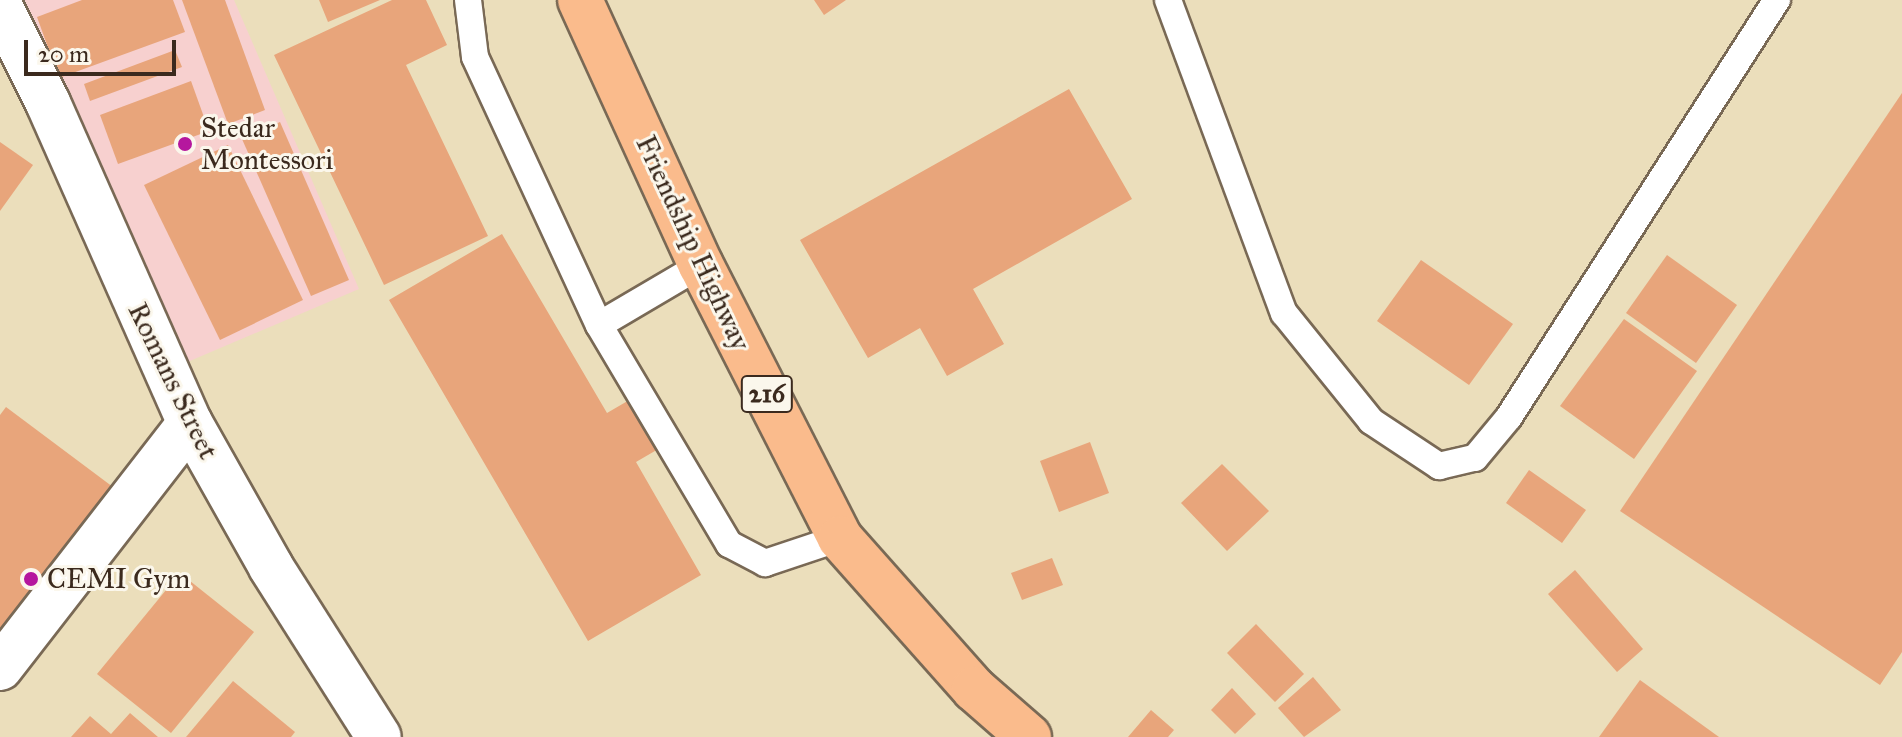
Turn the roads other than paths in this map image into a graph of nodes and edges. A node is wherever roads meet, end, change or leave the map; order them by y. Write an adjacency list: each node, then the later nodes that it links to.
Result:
1 (468, 0): 7 (lane)
2 (580, 0): 6 (main road, Friendship Highway / 216)
3 (1168, 0): 4 (lane)
4 (1777, 0)
5 (0, 6): 8 (street, Romans Street)
6 (701, 265): 7 (lane); 9 (main road, Friendship Highway / 216)
7 (599, 325): 9 (lane)
8 (190, 423): 10 (street); 11 (street, Romans Street)
9 (840, 538): 12 (main road, Friendship Highway / 216)
10 (0, 668)
11 (379, 737)
12 (1029, 737)

